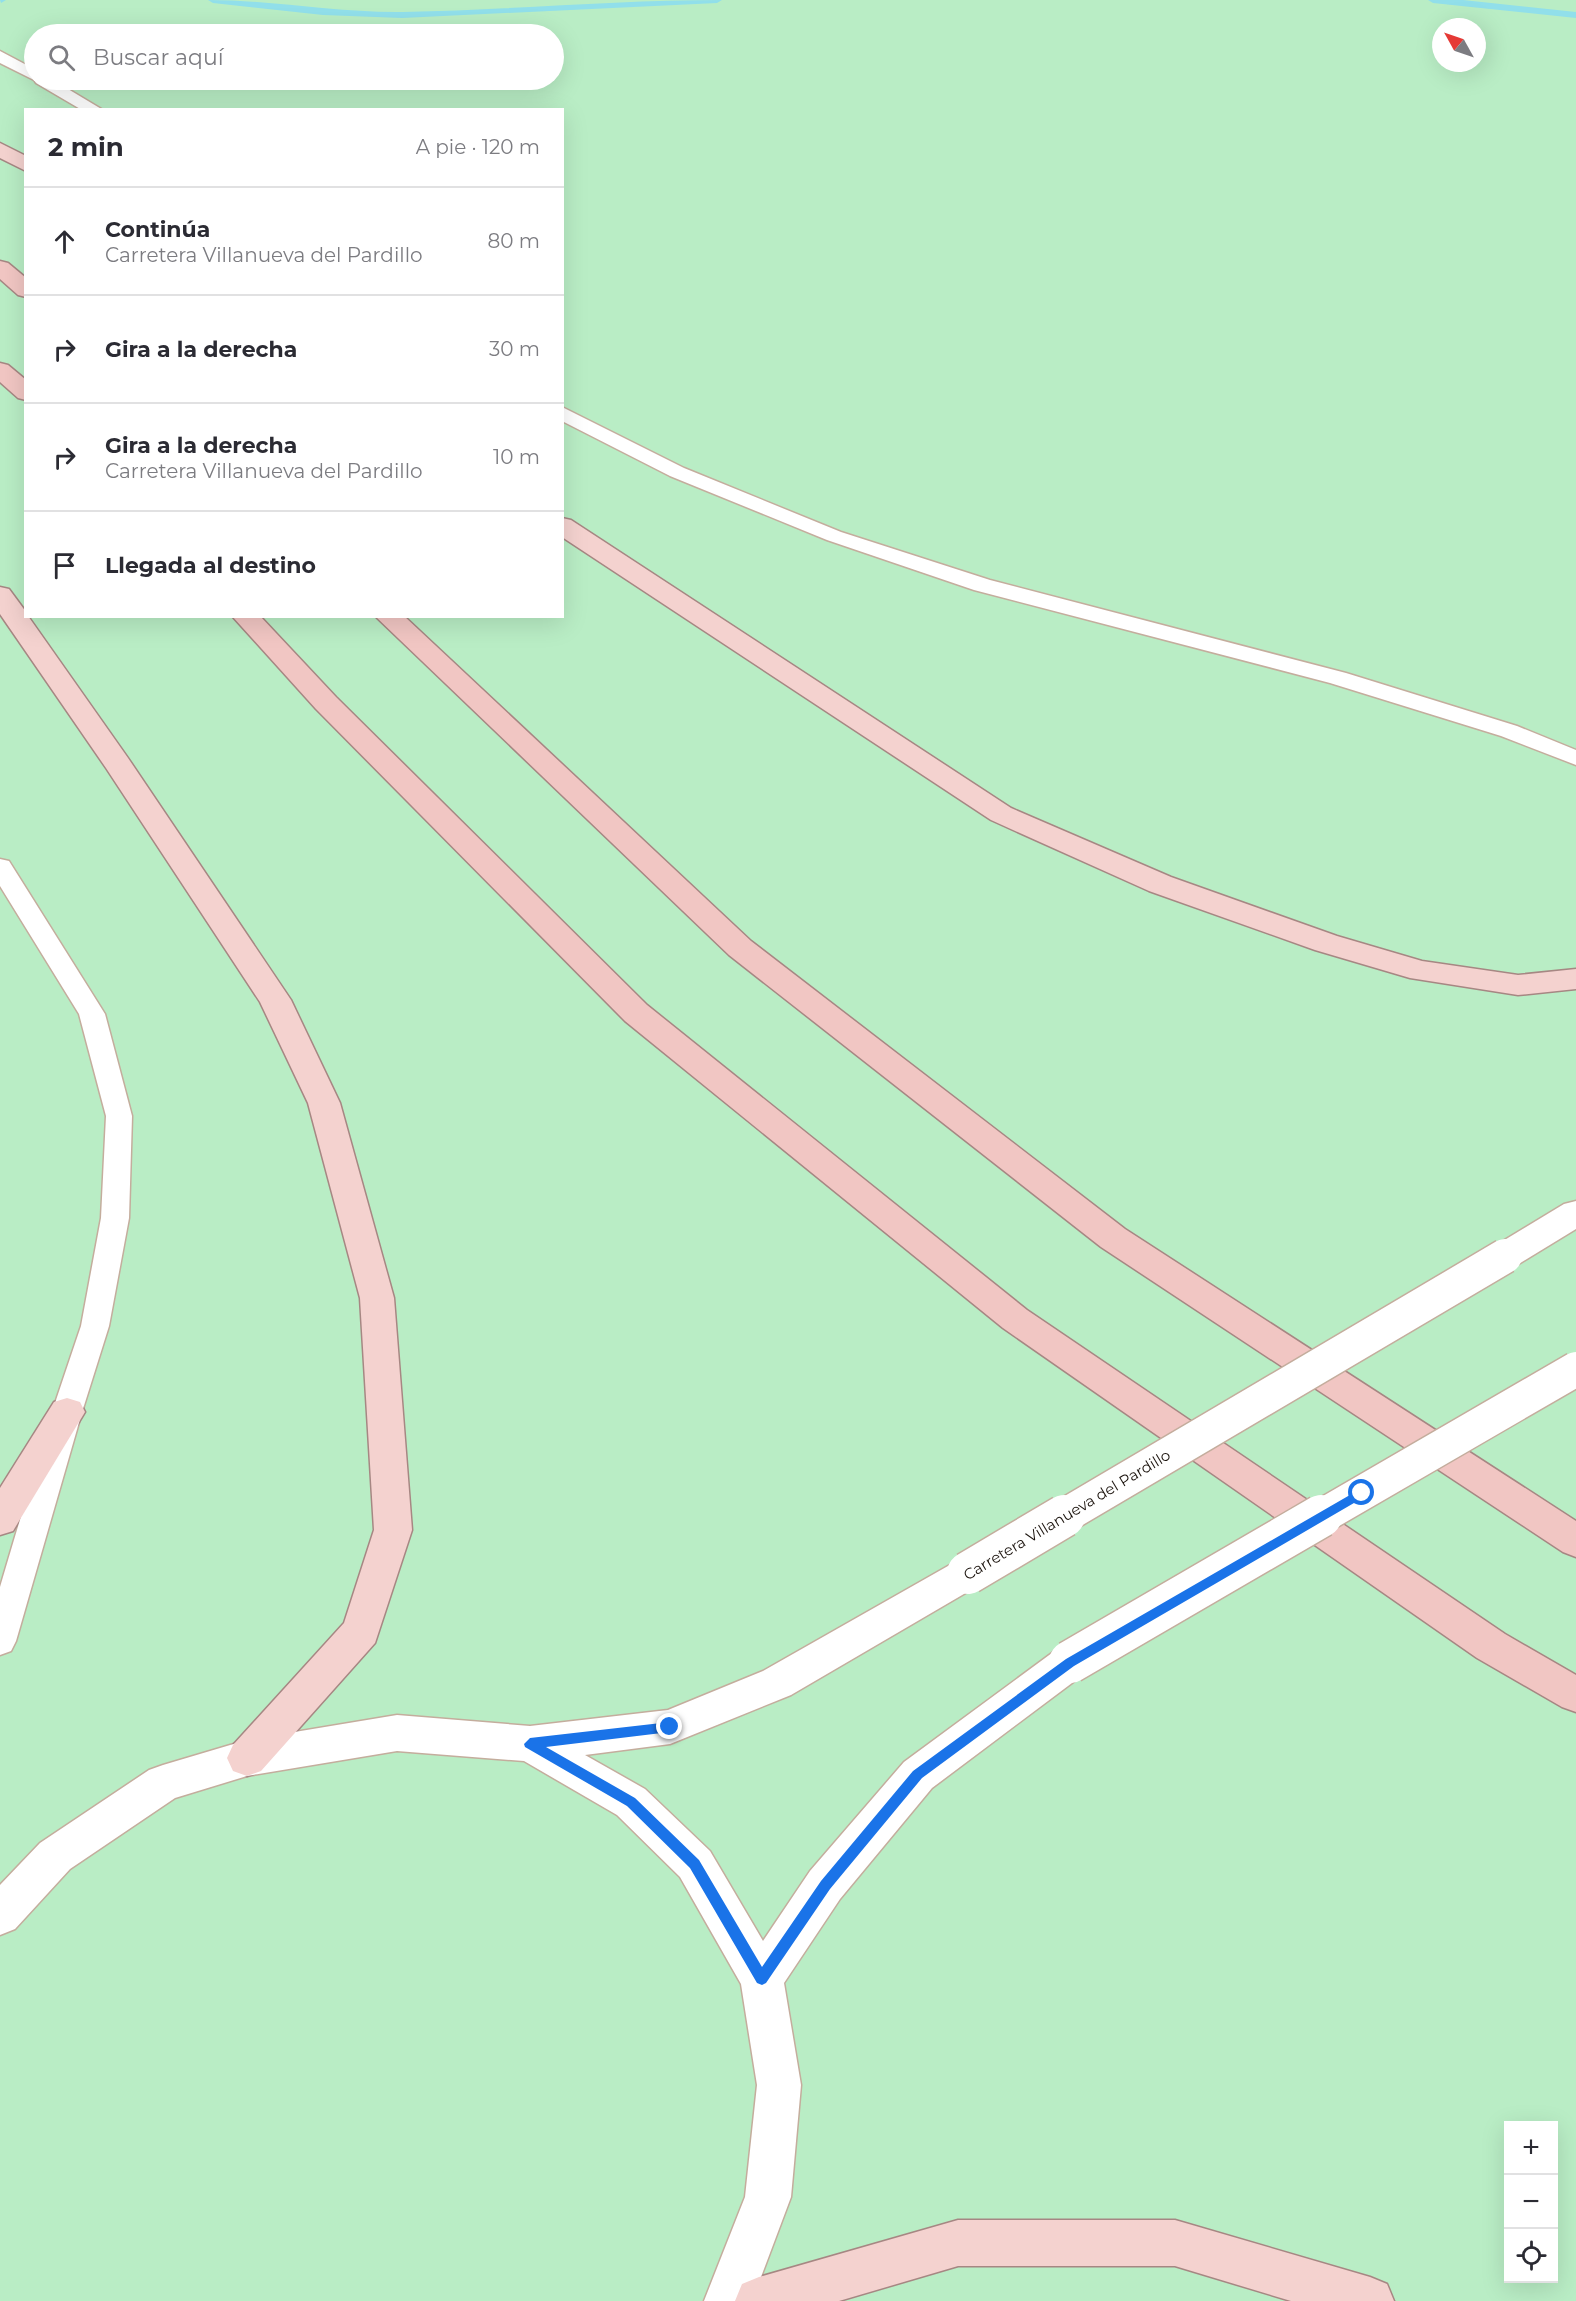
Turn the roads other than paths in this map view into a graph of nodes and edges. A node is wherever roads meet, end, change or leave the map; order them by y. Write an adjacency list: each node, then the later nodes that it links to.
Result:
1 (0, 56): 2 (lane)
2 (24, 69)
3 (60, 90): 4 (lane)
4 (91, 108)
5 (0, 149): 6 (highway)
6 (24, 164)
7 (0, 268): 8 (highway)
8 (24, 288)
9 (0, 370): 10 (highway)
10 (24, 391)
11 (564, 414): 16 (lane)
12 (564, 526): 18 (highway)
13 (0, 595): 27 (highway)
14 (246, 618): 25 (highway)
15 (390, 618): 23 (highway)
16 (1576, 758)
17 (0, 867): 21 (lane)
18 (1576, 979)
19 (1576, 1213): 26 (street, Carretera Villanueva del Pardillo, bridge)
20 (1576, 1369): 29 (street, bridge)
21 (67, 1412): 22 (highway); 24 (lane)
22 (0, 1520)
23 (1576, 1541)
24 (0, 1641)
25 (1576, 1695)
26 (530, 1744): 27 (street); 29 (street)
27 (247, 1758): 28 (street)
28 (0, 1906)
29 (762, 1979): 30 (street)
30 (728, 2301)
31 (759, 2301): 32 (highway)
32 (1370, 2301)

